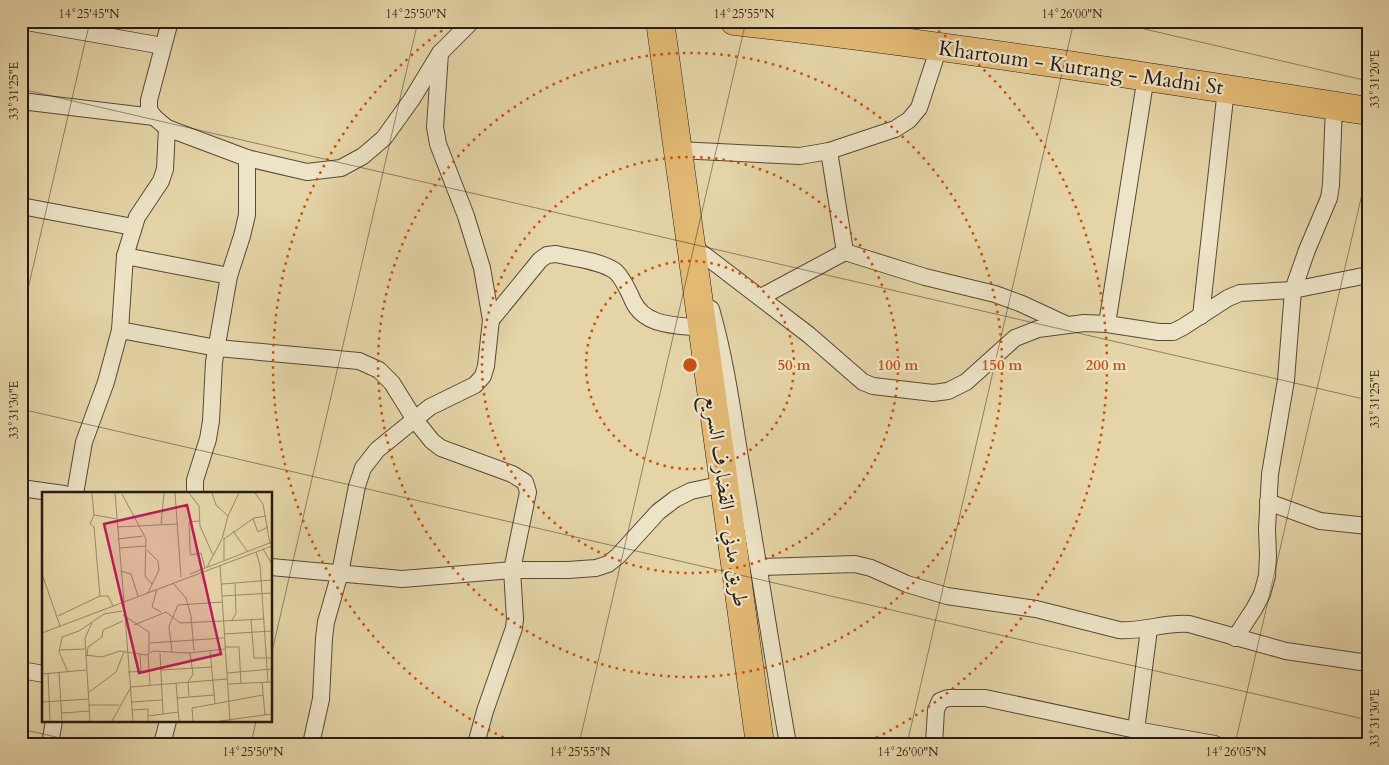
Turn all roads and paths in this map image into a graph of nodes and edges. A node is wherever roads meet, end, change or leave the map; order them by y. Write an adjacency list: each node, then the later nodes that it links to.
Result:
1 (170, 21): 6 (street)
2 (472, 21): 8 (street)
3 (660, 21): 16 (highway, طريق مدني - القضارف السريع)
4 (734, 21): 7 (highway, Khartoum - Kutrang - Madni St)
5 (21, 22): 6 (street)
6 (163, 46): 14 (street)
7 (940, 47): 9 (highway, Khartoum - Kutrang - Madni St); 17 (street)
8 (440, 53): 18 (street); 29 (street)
9 (1146, 76): 10 (highway, Khartoum - Kutrang - Madni St); 31 (street)
10 (1226, 89): 12 (highway, Khartoum - Kutrang - Madni St); 28 (street)
11 (21, 101): 14 (street)
12 (1334, 106): 13 (highway, Khartoum - Kutrang - Madni St); 26 (street)
13 (1368, 111)
14 (154, 117): 15 (street)
15 (167, 128): 18 (street); 20 (street)
16 (678, 150): 17 (street); 23 (highway, طريق مدني - القضارف السريع)
17 (829, 151): 21 (street)
18 (247, 158): 25 (street)
19 (21, 206): 20 (street)
20 (133, 227): 22 (street)
21 (846, 252): 27 (street); 30 (street)
22 (125, 256): 25 (street); 33 (street)
23 (692, 256): 27 (street); 32 (highway, طريق مدني - القضارف السريع); 43 (street)
24 (1368, 275): 26 (street)
25 (229, 276): 34 (street)
26 (1293, 290): 28 (street); 41 (street)
27 (761, 298): 30 (street)
28 (1201, 316): 31 (street)
29 (490, 320): 32 (street); 35 (street)
30 (1065, 324): 31 (street)
31 (1107, 324)
32 (702, 328): 36 (highway, طريق مدني - القضارف السريع)
33 (120, 330): 34 (street); 39 (street)
34 (216, 348): 35 (street); 40 (street)
35 (415, 420): 45 (street); 46 (street)
36 (724, 484): 45 (street); 59 (highway, طريق مدني - القضارف السريع)
37 (21, 488): 38 (street)
38 (50, 492)
39 (76, 492)
40 (194, 492)
41 (1268, 502): 42 (street); 48 (street)
42 (1368, 526)
43 (760, 567): 47 (street); 60 (street)
44 (272, 568): 46 (street)
45 (512, 570): 46 (street); 58 (street)
46 (340, 573): 57 (street)
47 (1148, 628): 48 (street); 54 (street)
48 (1235, 638): 49 (street)
49 (1368, 663)
50 (21, 670): 51 (street)
51 (42, 674)
52 (54, 722): 55 (street)
53 (168, 722): 56 (street)
54 (1136, 730): 61 (street); 62 (street)
55 (50, 744)
56 (162, 744)
57 (311, 744)
58 (476, 744)
59 (760, 744)
60 (788, 744)
61 (934, 744)
62 (1215, 744)

